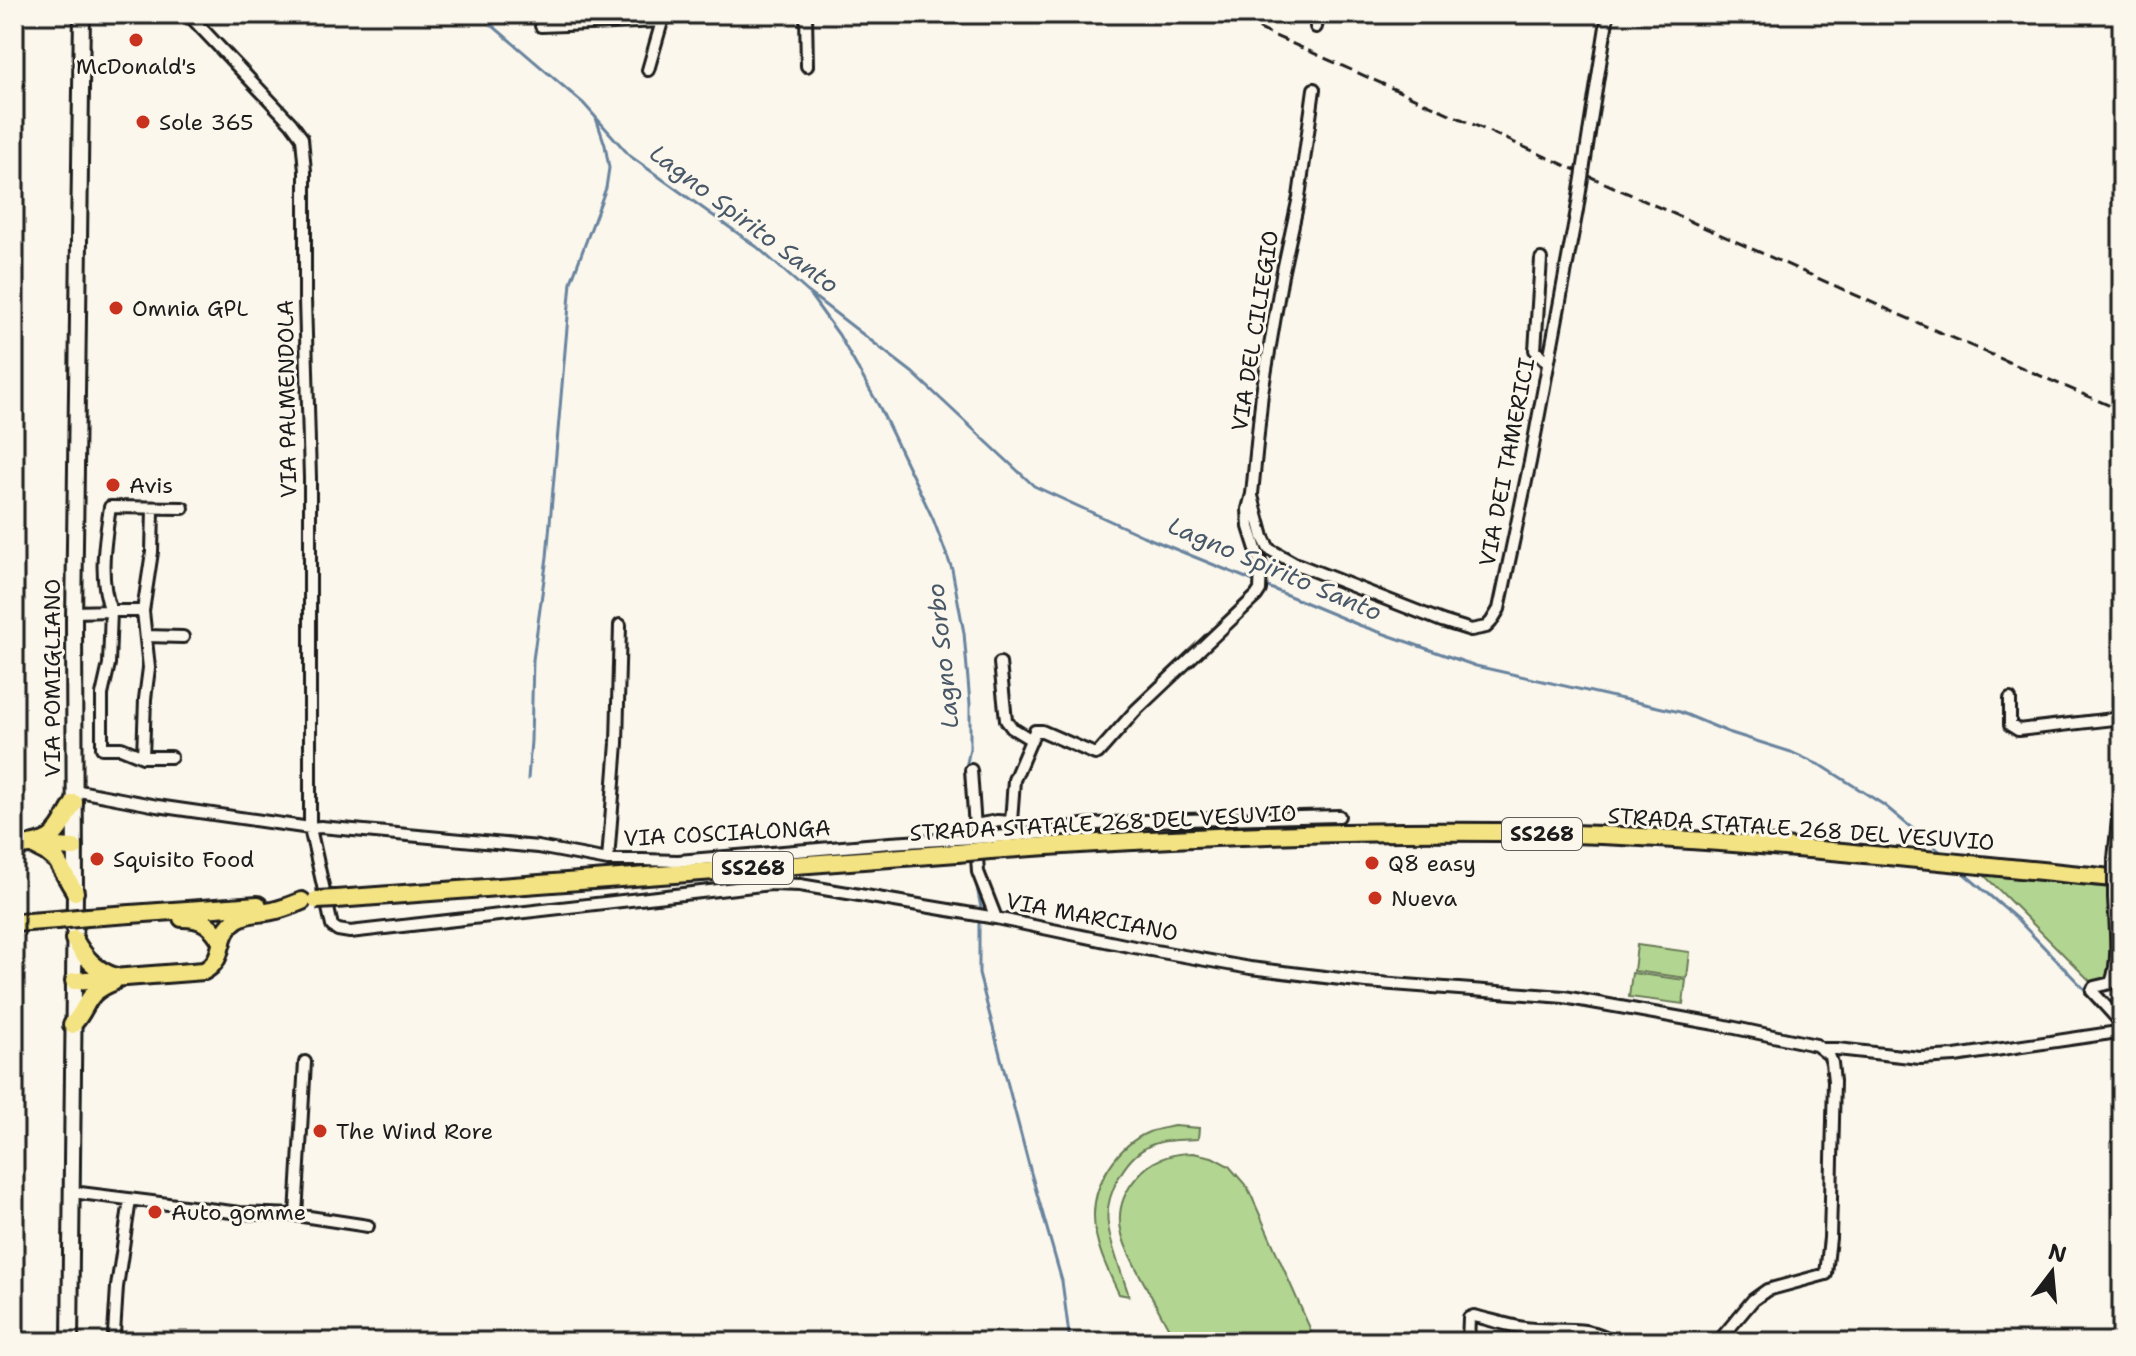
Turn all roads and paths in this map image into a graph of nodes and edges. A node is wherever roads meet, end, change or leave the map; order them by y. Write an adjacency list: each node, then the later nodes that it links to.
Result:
1 (82, 14): 19 (main road, VIA POMIGLIANO)
2 (188, 14): 35 (street, VIA PALMENDOLA)
3 (806, 14): 9 (street)
4 (1318, 14): 8 (street)
5 (1608, 14): 13 (street, VIA DEI TAMERICI, bridge)
6 (664, 17): 7 (street); 10 (street)
7 (541, 26)
8 (1316, 27)
9 (807, 66)
10 (648, 70)
11 (1314, 89): 14 (street, VIA DEL CILIEGIO)
12 (1541, 259): 13 (street)
13 (1547, 362): 14 (street, VIA DEI TAMERICI)
14 (1252, 494): 26 (street, VIA DEL CILIEGIO)
15 (153, 508): 16 (street); 17 (street); 18 (street)
16 (183, 508)
17 (111, 611): 18 (street); 19 (street); 27 (street)
18 (143, 611): 21 (street)
19 (74, 612): 31 (main road, VIA POMIGLIANO)
20 (620, 625): 42 (street)
21 (146, 636): 22 (street); 27 (street)
22 (183, 637)
23 (1000, 663): 26 (street)
24 (2010, 699): 25 (street)
25 (2122, 718)
26 (1030, 739): 33 (street)
27 (143, 757): 28 (street)
28 (171, 757)
29 (971, 770): 34 (street)
30 (2122, 779): 55 (street, bridge)
31 (74, 796): 35 (street, VIA COSCIALONGA); 38 (highway); 41 (main road, VIA POMIGLIANO)
32 (1339, 816): 36 (street)
33 (1011, 822): 34 (street); 36 (street)
34 (975, 825): 47 (street)
35 (310, 828): 42 (street, VIA COSCIALONGA); 49 (street, VIA PALMENDOLA)
36 (1010, 836): 37 (street)
37 (992, 844): 39 (highway, STRADA STATALE 268 DEL VESUVIO / SS268, bridge); 43 (highway, STRADA STATALE 268 DEL VESUVIO / SS268)
38 (32, 845): 40 (highway); 41 (highway); 44 (highway)
39 (957, 846): 42 (street, VIA COSCIALONGA); 45 (highway, STRADA STATALE 268 DEL VESUVIO / SS268, bridge)
40 (14, 847)
41 (74, 848): 44 (main road, VIA POMIGLIANO)
42 (608, 860)
43 (2122, 879)
44 (75, 892): 50 (main road, VIA POMIGLIANO)
45 (309, 901): 46 (highway, STRADA STATALE 268 DEL VESUVIO / SS268); 51 (highway, SS268)
46 (124, 915): 48 (highway, STRADA STATALE 268 DEL VESUVIO / SS268, bridge); 51 (highway)
47 (996, 918): 49 (street, VIA MARCIANO); 56 (street, VIA MARCIANO)
48 (14, 920)
49 (350, 932)
50 (74, 939): 52 (highway); 53 (main road, VIA POMIGLIANO)
51 (222, 943): 52 (highway, SS268)
52 (121, 978): 53 (highway, SS268); 54 (highway)
53 (74, 981): 54 (main road, VIA POMIGLIANO)
54 (72, 1025): 58 (main road, VIA POMIGLIANO)
55 (2122, 1027): 56 (street, VIA MARCIANO)
56 (1823, 1049): 66 (street)
57 (305, 1062): 60 (street)
58 (72, 1192): 59 (street); 63 (main road, VIA POMIGLIANO)
59 (130, 1200): 60 (street); 62 (street)
60 (296, 1215): 61 (street)
61 (368, 1226)
62 (114, 1334)
63 (70, 1342)
64 (1468, 1342): 65 (street)
65 (1611, 1342)
66 (1718, 1342)

